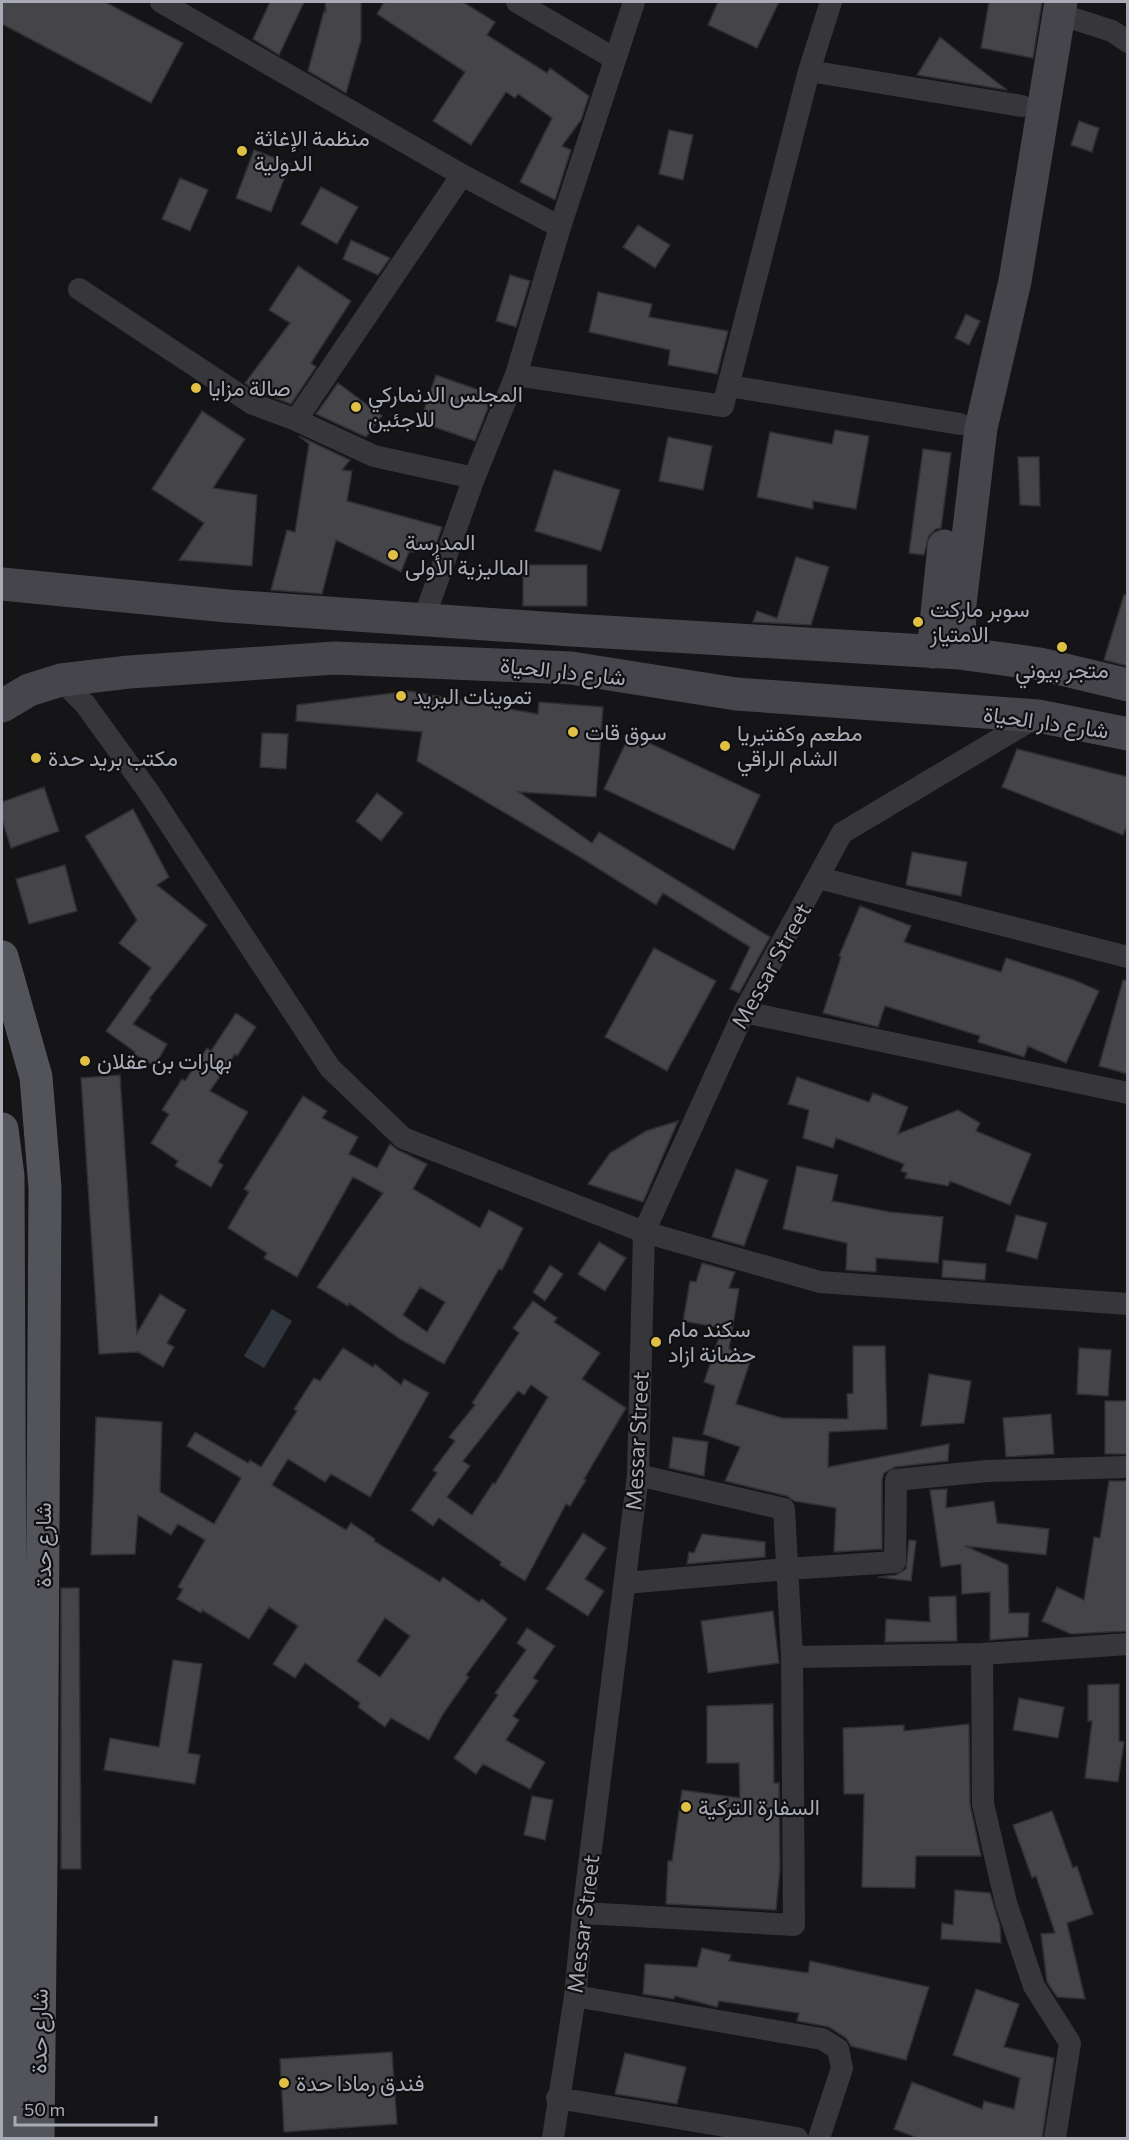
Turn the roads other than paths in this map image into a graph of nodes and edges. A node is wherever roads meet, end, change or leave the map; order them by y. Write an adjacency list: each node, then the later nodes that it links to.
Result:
1 (161, 2): 10 (street)
2 (517, 2): 7 (street)
3 (634, 2): 7 (street)
4 (831, 2): 8 (street)
5 (1054, 6): 6 (street); 9 (main road); 21 (main road)
6 (1128, 42)
7 (615, 59): 11 (street)
8 (809, 71): 9 (street); 14 (street)
9 (1022, 106): 16 (main road)
10 (462, 174): 11 (street); 15 (street)
11 (560, 227): 13 (street)
12 (79, 289): 15 (street)
13 (516, 375): 14 (street); 17 (street)
14 (729, 386): 16 (street)
15 (296, 420): 17 (street)
16 (960, 424): 21 (main road)
17 (474, 478): 19 (street)
18 (2, 584): 19 (main road, شارع دار الحياة)
19 (424, 618): 20 (main road, شارع دار الحياة)
20 (572, 630): 21 (main road, شارع دار الحياة); 22 (main road)
21 (946, 653): 24 (main road, شارع دار الحياة)
22 (571, 668): 23 (main road, شارع دار الحياة); 26 (main road, شارع دار الحياة)
23 (61, 680): 25 (main road, شارع دار الحياة); 34 (street)
24 (1128, 685)
25 (2, 706)
26 (1038, 716): 27 (main road, شارع دار الحياة); 28 (street, Messar Street)
27 (1128, 734)
28 (819, 878): 30 (street); 31 (street, Messar Street)
29 (2, 957): 44 (main road, شارع حدة)
30 (1128, 957)
31 (744, 1012): 32 (street); 34 (street, Messar Street)
32 (1128, 1094)
33 (2, 1129): 35 (main road, شارع حدة)
34 (644, 1232): 36 (street); 38 (street, Messar Street)
35 (4, 1268): 44 (main road, شارع حدة)
36 (1128, 1304)
37 (1128, 1467): 39 (street)
38 (638, 1475): 39 (street); 40 (street, Messar Street)
39 (787, 1569): 40 (street); 43 (street)
40 (625, 1583): 45 (street, Messar Street)
41 (1128, 1644): 42 (street)
42 (982, 1654): 43 (street); 53 (street)
43 (792, 1657): 45 (street)
44 (18, 1860): 48 (main road, شارع حدة); 49 (main road, شارع حدة)
45 (583, 1912): 46 (street, Messar Street)
46 (575, 1996): 47 (street, Messar Street); 52 (street)
47 (558, 2098): 50 (street, Messar Street); 51 (street)
48 (8, 2139)
49 (38, 2139)
50 (553, 2139)
51 (796, 2139)
52 (819, 2139)
53 (1055, 2139)

